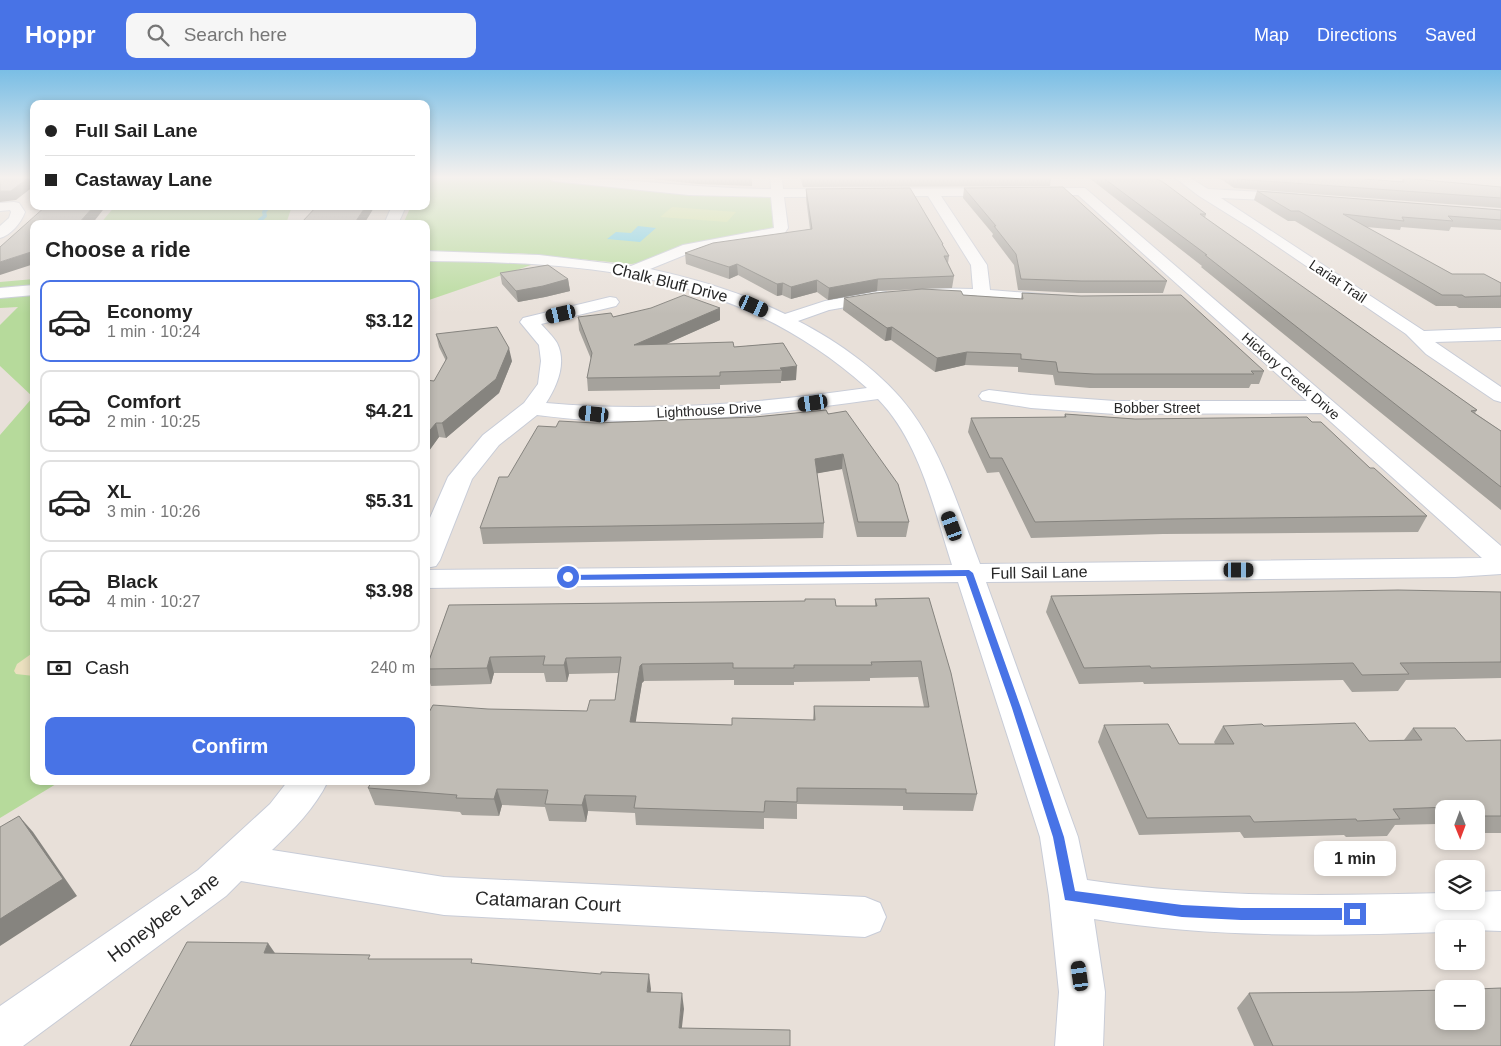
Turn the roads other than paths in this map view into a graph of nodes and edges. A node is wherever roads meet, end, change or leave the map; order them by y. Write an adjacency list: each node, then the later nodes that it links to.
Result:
1 (11, 223): 6 (street)
2 (781, 223): 8 (street)
3 (952, 223): 11 (street)
4 (1117, 223): 14 (street, Hickory Creek Drive)
5 (1251, 223): 18 (street, Lariat Trail)
6 (0, 234)
7 (430, 256): 8 (street, Chalk Bluff Drive)
8 (632, 270): 16 (street, Chalk Bluff Drive)
9 (30, 290): 10 (street)
10 (0, 293)
11 (982, 295): 12 (street); 16 (street)
12 (1073, 300)
13 (1175, 300): 14 (street)
14 (1204, 300): 22 (street, Hickory Creek Drive)
15 (610, 302): 23 (street)
16 (785, 320): 19 (street, Chalk Bluff Drive)
17 (1501, 334): 18 (street)
18 (1420, 337): 21 (street, Lariat Trail)
19 (884, 392): 23 (street, Lighthouse Drive); 27 (street, Chalk Bluff Drive)
20 (989, 396): 22 (street, Bobber Street)
21 (1501, 396)
22 (1327, 407): 25 (street, Hickory Creek Drive)
23 (532, 408): 24 (street)
24 (430, 550)
25 (1501, 560)
26 (1501, 565): 27 (street, Full Sail Lane)
27 (969, 573): 28 (street, Full Sail Lane); 31 (street, Chalk Bluff Drive)
28 (430, 579)
29 (307, 785): 30 (street, Honeybee Lane)
30 (233, 862): 33 (street, Catamaran Court); 34 (street, Honeybee Lane)
31 (1070, 896): 32 (street); 35 (street, Chalk Bluff Drive)
32 (1501, 911)
33 (865, 917)
34 (0, 1034)
35 (1079, 1046)

